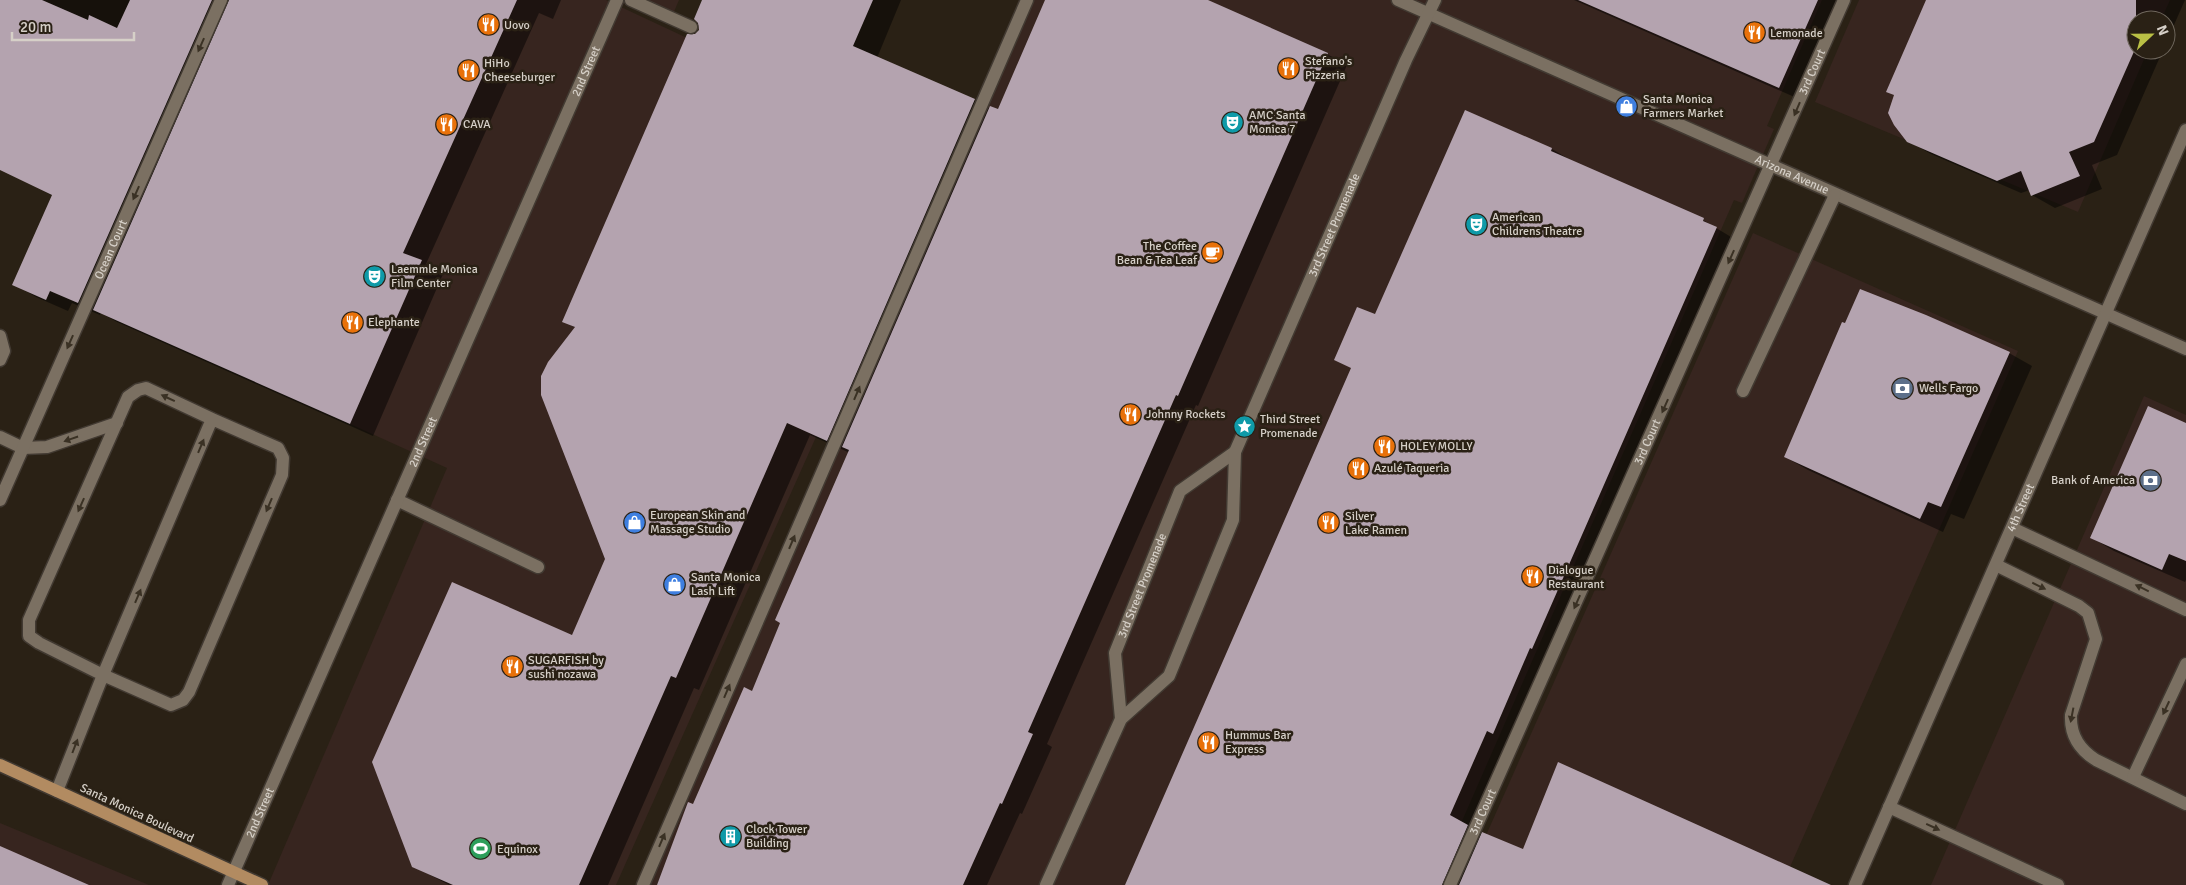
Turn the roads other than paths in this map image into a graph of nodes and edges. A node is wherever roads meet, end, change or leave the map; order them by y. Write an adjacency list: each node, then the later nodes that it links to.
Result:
1 (221, 0): 21 (street, Ocean Court, one-way to 21)
2 (617, 0): 24 (street, 2nd Street)
3 (631, 0): 9 (street)
4 (1028, 0): 40 (street, one-way to 4)
5 (1398, 0): 8 (street, Arizona Avenue)
6 (1436, 0): 8 (street, 3rd Street Promenade)
7 (1844, 0): 11 (street, 3rd Court, one-way to 11)
8 (1429, 14): 11 (street, Arizona Avenue); 22 (street, 3rd Street Promenade)
9 (690, 26)
10 (2186, 130): 13 (street, 4th Street)
11 (1771, 167): 12 (street, Arizona Avenue); 42 (street, 3rd Court, one-way to 42)
12 (1834, 195): 13 (street, Arizona Avenue); 17 (street)
13 (2106, 313): 15 (street, Arizona Avenue); 25 (street, 4th Street)
14 (0, 336): 16 (street)
15 (2186, 349)
16 (0, 360)
17 (1743, 392)
18 (212, 419): 19 (street, one-way to 19); 30 (street, one-way to 18); 30 (street, one-way to 30)
19 (118, 423): 21 (street, one-way to 21); 30 (street, one-way to 30)
20 (0, 437): 21 (street)
21 (23, 448): 23 (street, Ocean Court)
22 (1235, 452): 31 (street, 3rd Street Promenade); 31 (street, 3rd Street Promenade)
23 (0, 500)
24 (397, 500): 27 (street); 37 (street, 2nd Street)
25 (2012, 528): 26 (street, 4th Street); 28 (street, one-way to 25)
26 (1996, 565): 33 (street, one-way to 33); 36 (street, 4th Street)
27 (538, 567)
28 (2186, 610)
29 (2186, 664): 33 (street, one-way to 33)
30 (104, 675): 34 (street, one-way to 30)
31 (1121, 719): 41 (street, 3rd Street Promenade)
32 (0, 765): 34 (main road, Santa Monica Boulevard)
33 (2133, 778): 35 (street)
34 (57, 791): 37 (main road, Santa Monica Boulevard)
35 (2186, 804)
36 (1889, 807): 43 (street, 4th Street); 44 (street, one-way to 44)
37 (233, 872): 38 (street, 2nd Street); 39 (main road, Santa Monica Boulevard)
38 (228, 885)
39 (262, 885)
40 (643, 885)
41 (1046, 885)
42 (1450, 885)
43 (1855, 885)
44 (2058, 885)

